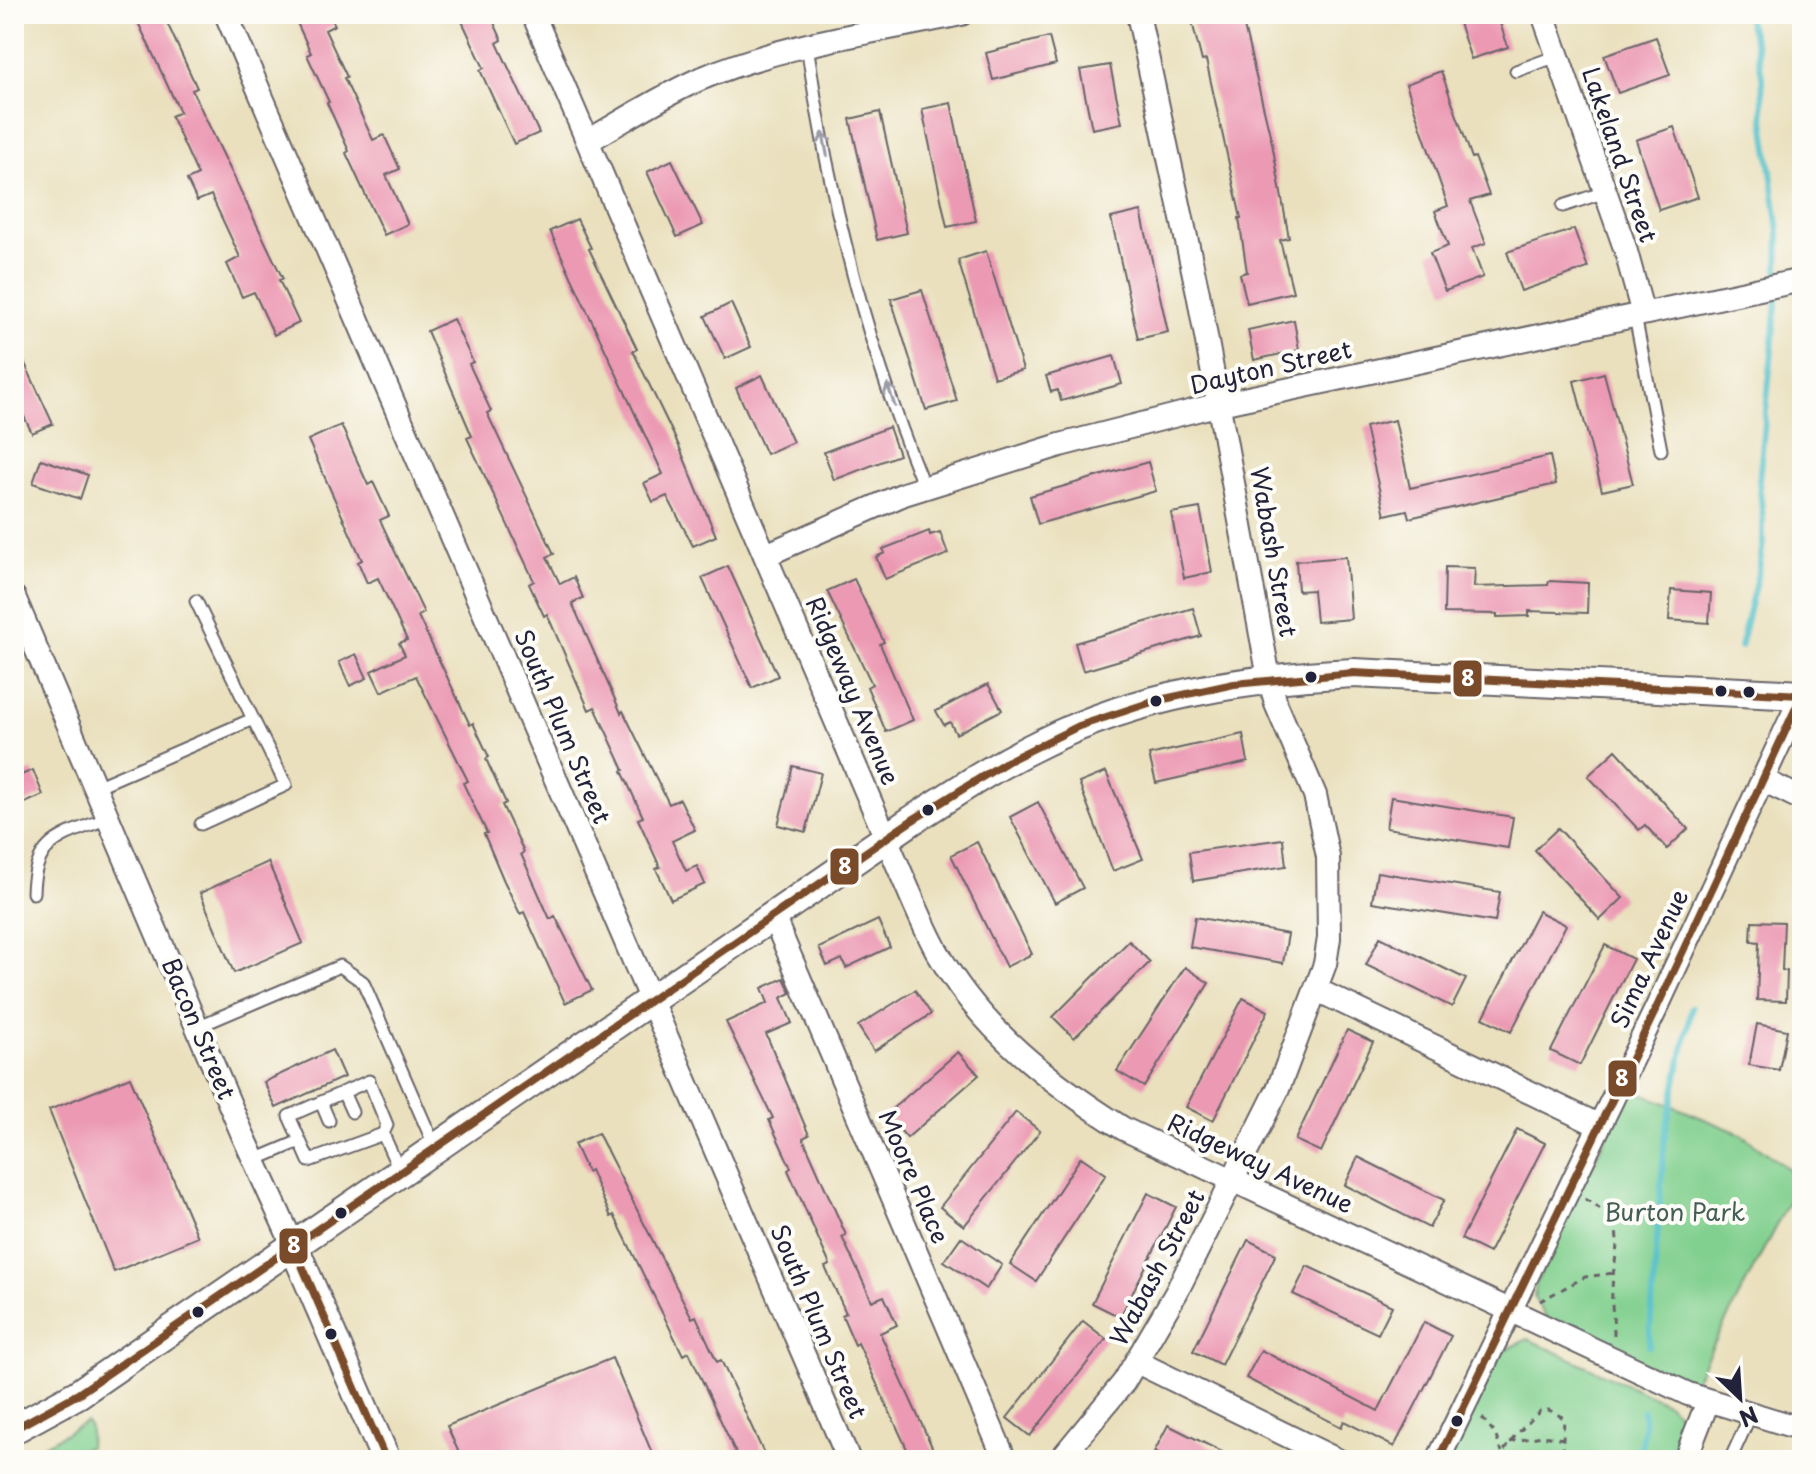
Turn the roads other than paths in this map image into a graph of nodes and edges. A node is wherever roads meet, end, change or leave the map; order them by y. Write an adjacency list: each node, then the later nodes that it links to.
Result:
1 (226, 14): 33 (street, South Plum Street)
2 (533, 14): 9 (street, Ridgeway Avenue)
3 (961, 14): 6 (street)
4 (1138, 14): 14 (street, Wabash Street)
5 (1543, 14): 7 (street, Lakeland Street)
6 (807, 45): 9 (street); 16 (lane, one-way to 6)
7 (1557, 56): 8 (lane); 10 (street, Lakeland Street)
8 (1516, 71)
9 (588, 141): 17 (street, Ridgeway Avenue)
10 (1605, 192): 11 (lane); 13 (street, Lakeland Street)
11 (1563, 206)
12 (1802, 280): 13 (street, Dayton Street)
13 (1639, 315): 14 (street, Dayton Street); 15 (lane)
14 (1220, 404): 16 (street, Dayton Street); 21 (street, Wabash Street)
15 (1661, 450)
16 (924, 487): 17 (street, Dayton Street)
17 (766, 555): 29 (street, Ridgeway Avenue)
18 (14, 597): 20 (street, Bacon Street)
19 (196, 601): 23 (lane)
20 (22, 639): 25 (street, Bacon Street)
21 (1269, 678): 22 (street); 29 (street); 32 (street, Wabash Street)
22 (1802, 695): 24 (street, Sima Avenue)
23 (253, 719): 25 (lane); 28 (lane)
24 (1763, 780): 26 (street); 39 (street, Sima Avenue)
25 (96, 787): 27 (street, Bacon Street)
26 (1802, 799)
27 (108, 818): 30 (lane); 34 (street, Bacon Street)
28 (201, 824)
29 (886, 838): 31 (street); 45 (street, Ridgeway Avenue)
30 (33, 893)
31 (772, 914): 33 (street); 55 (street, Moore Place)
32 (1317, 990): 39 (street); 45 (street, Wabash Street)
33 (650, 999): 42 (street); 54 (street, South Plum Street)
34 (197, 1027): 42 (lane); 43 (street, Bacon Street)
35 (343, 1092): 36 (lane); 37 (lane); 40 (lane)
36 (321, 1102): 38 (lane); 41 (lane)
37 (352, 1112)
38 (329, 1121)
39 (1598, 1125): 47 (street, Sima Avenue)
40 (383, 1134): 41 (lane); 44 (lane)
41 (300, 1141): 43 (lane)
42 (436, 1148): 44 (street)
43 (255, 1160): 46 (street, Bacon Street)
44 (401, 1173): 46 (street)
45 (1234, 1180): 47 (street, Ridgeway Avenue); 48 (street, Wabash Street)
46 (294, 1247): 51 (street); 53 (street, Bacon Street)
47 (1510, 1311): 49 (street, Ridgeway Avenue); 58 (street, Sima Avenue)
48 (1137, 1362): 56 (street, Wabash Street); 57 (street)
49 (1708, 1401): 50 (street, Ridgeway Avenue); 59 (street)
50 (1751, 1414): 52 (street, Ridgeway Avenue); 60 (lane)
51 (14, 1429)
52 (1802, 1429)
53 (386, 1460)
54 (849, 1460)
55 (1005, 1460)
56 (1060, 1460)
57 (1337, 1460)
58 (1438, 1460)
59 (1685, 1460)
60 (1730, 1460)

